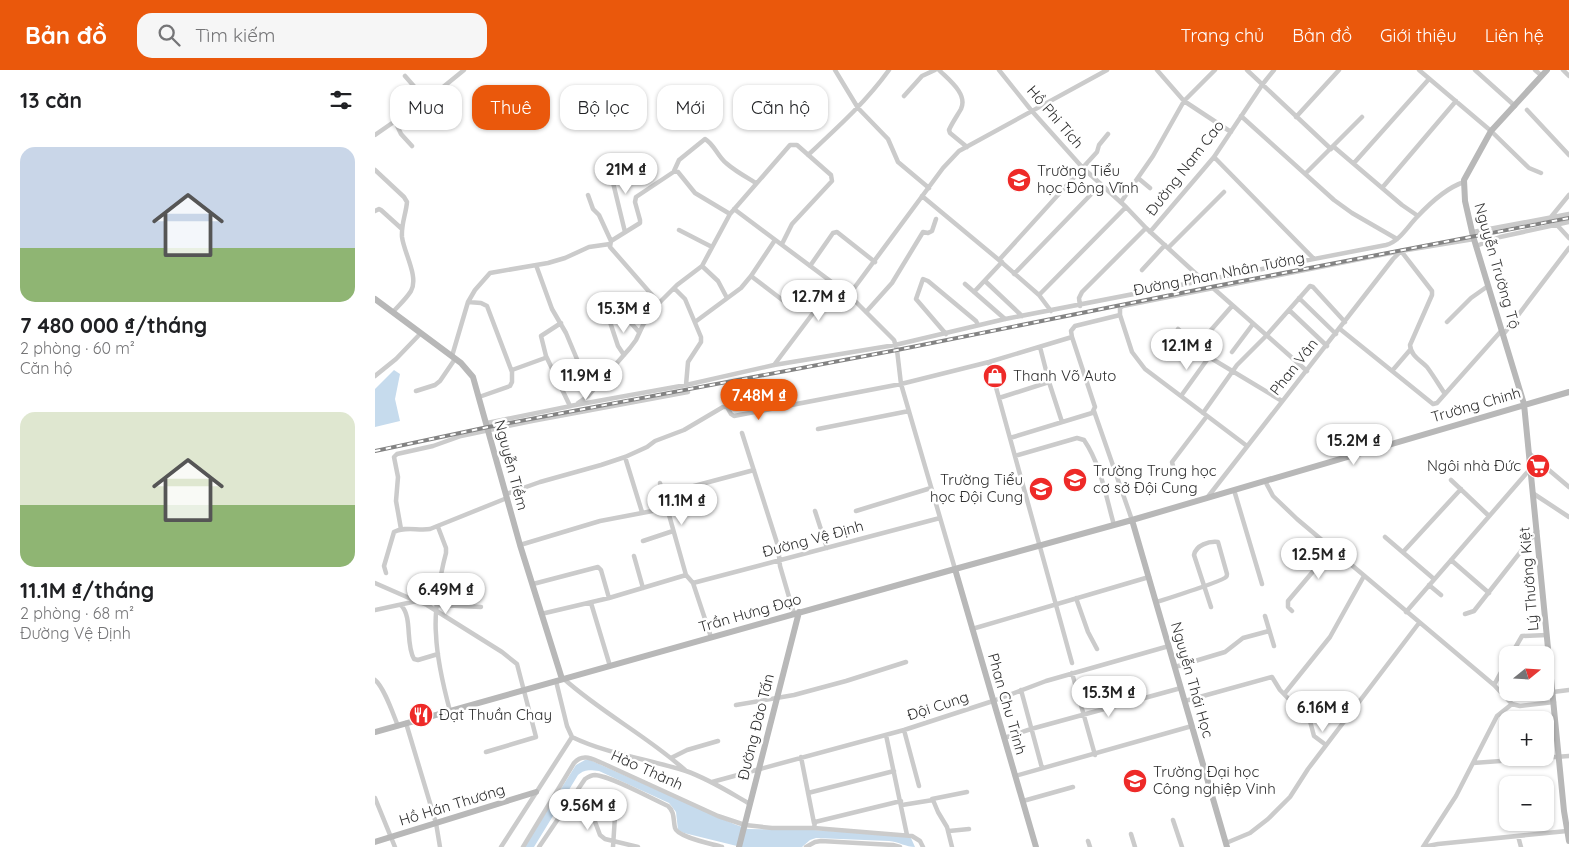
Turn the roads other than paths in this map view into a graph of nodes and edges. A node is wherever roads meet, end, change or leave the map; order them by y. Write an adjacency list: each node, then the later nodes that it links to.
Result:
1 (464, 70): 23 (street)
2 (835, 70): 29 (street)
3 (889, 70): 29 (street)
4 (935, 70): 25 (street)
5 (939, 70): 42 (street)
6 (999, 70): 30 (street, Hồ Phi Tích)
7 (1107, 70): 30 (street)
8 (1157, 70): 26 (street)
9 (1215, 70): 26 (street)
10 (1247, 70): 24 (street)
11 (1274, 70): 24 (street, Đường Nam Cao)
12 (1419, 70): 21 (street)
13 (1475, 70): 28 (street)
14 (1535, 70): 19 (street)
15 (1547, 70): 19 (main road)
16 (1563, 70): 20 (street)
17 (1336, 71): 33 (street)
18 (405, 76): 22 (street)
19 (1542, 76): 28 (main road)
20 (1569, 76)
21 (1429, 79): 27 (street); 48 (street)
22 (413, 85)
23 (445, 85)
24 (1262, 85): 32 (street, Đường Nam Cao); 33 (street)
25 (904, 96)
26 (1184, 101): 38 (street); 54 (street)
27 (1456, 101): 37 (street); 60 (street)
28 (1515, 106): 37 (main road)
29 (858, 108): 44 (street); 58 (street)
30 (1031, 110): 42 (street); 49 (street, Hồ Phi Tích)
31 (1527, 110): 45 (street)
32 (1241, 116): 38 (street, Đường Nam Cao); 53 (street)
33 (1296, 117): 43 (street)
34 (1362, 118): 43 (street)
35 (390, 125): 40 (street)
36 (399, 130): 41 (street)
37 (1491, 131): 52 (street); 55 (main road)
38 (1231, 132): 46 (street, Đường Nam Cao)
39 (1108, 134): 49 (street)
40 (375, 136)
41 (412, 146)
42 (967, 147): 58 (street)
43 (1332, 148): 48 (street); 53 (street)
44 (808, 155): 56 (street); 86 (street)
45 (1569, 155)
46 (1214, 157): 80 (street, Đường Nam Cao); 92 (street)
47 (608, 162): 79 (street)
48 (1354, 164): 60 (street)
49 (1082, 167): 57 (street, Hồ Phi Tích); 93 (street)
50 (375, 170): 77 (street)
51 (674, 171): 56 (street); 69 (street); 79 (street)
52 (1541, 173)
53 (1305, 174): 83 (street)
54 (1138, 178): 59 (street); 65 (street)
55 (1463, 182): 71 (street); 81 (main road, Nguyễn Trường Tộ)
56 (756, 183): 67 (street)
57 (1101, 184): 65 (street, Hồ Phi Tích); 99 (street)
58 (929, 188): 64 (street)
59 (1151, 188)
60 (1382, 188): 71 (street)
61 (1224, 192): 89 (street)
62 (588, 195): 85 (street)
63 (1569, 195): 72 (street)
64 (922, 196): 93 (street); 94 (street)
65 (1121, 202): 66 (street, Hồ Phi Tích)
66 (1126, 207): 76 (street, Hồ Phi Tích); 110 (street)
67 (734, 209): 69 (street); 84 (street)
68 (375, 211): 77 (street)
69 (730, 214): 88 (street)
70 (1569, 214): 72 (street, Đường Phan Nhân Tường)
71 (1418, 216): 83 (street)
72 (1551, 217): 81 (street, Đường Phan Nhân Tường)
73 (936, 219): 123 (street)
74 (1569, 222): 75 (street)
75 (1557, 224): 82 (street); 87 (street)
76 (1146, 228): 80 (street, Hồ Phi Tích); 118 (street)
77 (402, 229): 122 (street)
78 (679, 230): 88 (street)
79 (625, 232): 85 (street)
80 (1150, 232): 89 (street, Hồ Phi Tích)
81 (1473, 236): 87 (main road, Nguyễn Trường Tộ); 91 (street, Đường Phan Nhân Tường)
82 (1569, 238)
83 (1397, 239): 92 (street)
84 (775, 240): 86 (street); 100 (street)
85 (610, 242): 95 (street); 116 (street)
86 (782, 244): 97 (street)
87 (1476, 246): 105 (main road, Nguyễn Trường Tộ)
88 (712, 247): 96 (street)
89 (1167, 247): 98 (street); 102 (street, Hồ Phi Tích)
90 (1569, 248): 138 (street)
91 (1401, 251): 107 (street, Đường Phan Nhân Tường); 129 (street, Phan Vân); 147 (street)
92 (1314, 259): 102 (street)
93 (1000, 261): 99 (street); 101 (street)
94 (875, 262): 97 (street); 109 (street)
95 (536, 265): 114 (street); 131 (street)
96 (702, 266): 106 (street); 111 (street)
97 (810, 266): 103 (street)
98 (1142, 270)
99 (1014, 274): 110 (street)
100 (751, 276): 111 (street); 115 (street)
101 (985, 280): 108 (street); 125 (street)
102 (1205, 281): 118 (street)
103 (835, 284): 109 (street); 154 (street)
104 (965, 284): 108 (street)
105 (1488, 286): 130 (street); 138 (main road, Nguyễn Trường Tộ)
106 (674, 288): 116 (street); 128 (street)
107 (1213, 288): 119 (street); 124 (street, Đường Phan Nhân Tường)
108 (974, 292): 127 (street)
109 (849, 295): 123 (street)
110 (1039, 295): 120 (street)
111 (727, 298): 128 (street)
112 (1299, 298): 121 (street); 129 (street); 140 (street)
113 (375, 299): 122 (main road, Nguyễn Tiềm)
114 (468, 302): 152 (street); 158 (street)
115 (785, 302)
116 (659, 303): 136 (street)
117 (618, 306): 136 (street)
118 (1080, 306): 120 (street)
119 (1232, 306): 132 (street); 144 (street)
120 (1051, 310): 125 (street)
121 (1289, 310): 141 (street); 145 (street)
122 (393, 312): 137 (main road, Nguyễn Tiềm)
123 (867, 312): 143 (street)
124 (1120, 315): 142 (street, Đường Phan Nhân Tường); 168 (street)
125 (1022, 316): 127 (street)
126 (609, 319): 149 (street)
127 (1005, 319): 133 (street)
128 (695, 322): 161 (street)
129 (1345, 322): 135 (street, Phan Vân)
130 (1447, 322)
131 (561, 323): 150 (street); 163 (street)
132 (1253, 324): 141 (street); 148 (street)
133 (978, 325): 139 (street); 139 (street)
134 (1178, 329): 144 (street)
135 (1340, 329): 140 (street, Phan Vân); 157 (street)
136 (639, 332): 149 (street)
137 (421, 333): 152 (main road, Nguyễn Tiềm); 159 (street)
138 (1502, 333): 167 (street); 172 (main road, Nguyễn Trường Tộ)
139 (946, 334): 143 (street)
140 (1336, 334): 145 (street, Phan Vân)
141 (1267, 336): 155 (street); 156 (street)
142 (1072, 337): 146 (street, Đường Phan Nhân Tường); 175 (street)
143 (895, 344): 154 (street); 162 (street)
144 (1197, 346): 151 (street)
145 (1327, 346): 156 (street, Phan Vân)
146 (1040, 347): 153 (street, Đường Phan Nhân Tường); 160 (street)
147 (1411, 350): 157 (street); 167 (street)
148 (1232, 352)
149 (624, 355): 163 (street)
150 (546, 356): 158 (street); 173 (street)
151 (1209, 357): 155 (street); 168 (street)
152 (453, 358): 164 (street); 169 (main road, Nguyễn Tiềm)
153 (989, 362): 162 (street, Đường Phan Nhân Tường); 170 (street)
154 (773, 365): 161 (street)
155 (1233, 371): 171 (street); 176 (street)
156 (1307, 371): 171 (street, Phan Vân)
157 (1392, 371): 167 (street)
158 (512, 372): 169 (street)
159 (375, 376)
160 (1049, 382): 170 (street); 177 (street)
161 (686, 384): 173 (street)
162 (901, 384): 174 (street); 186 (street, Đường Phan Nhân Tường)
163 (595, 387): 173 (street)
164 (416, 391)
165 (689, 392): 180 (street)
166 (1569, 392): 172 (main road, Trường Chinh)
167 (1445, 394)
168 (1181, 396): 176 (street)
169 (479, 397): 178 (main road, Nguyễn Tiềm)
170 (999, 398): 182 (street)
171 (1283, 401): 183 (street, Phan Vân)
172 (1524, 404): 184 (main road, Lý Thường Kiệt); 191 (main road, Trường Chinh)
173 (570, 406): 178 (street)
174 (909, 411): 179 (street); 194 (street)
175 (1094, 411): 177 (street); 208 (street)
176 (1205, 415): 183 (street); 189 (street)
177 (1061, 422): 182 (street)
178 (487, 423): 180 (main road, Nguyễn Tiềm)
179 (818, 429)
180 (489, 430): 199 (main road, Nguyễn Tiềm); 211 (street)
181 (742, 433): 188 (street)
182 (1010, 438): 185 (street)
183 (1247, 446): 200 (street, Phan Vân)
184 (1529, 454): 187 (main road, Lý Thường Kiệt); 193 (street)
185 (1015, 456): 209 (street); 217 (street)
186 (625, 457): 199 (street); 204 (street)
187 (1531, 468): 198 (main road, Lý Thường Kiệt); 205 (street)
188 (754, 470): 197 (street); 222 (street)
189 (1164, 476)
190 (1451, 480): 195 (street)
191 (1265, 481): 196 (main road, Trường Chinh); 219 (street)
192 (660, 483): 197 (street)
193 (1569, 487)
194 (931, 488): 203 (street); 207 (street)
195 (1461, 489): 205 (street); 220 (street)
196 (1234, 490): 200 (main road, Trường Chinh); 233 (street)
197 (664, 494): 201 (street)
198 (1534, 494): 206 (street); 212 (main road, Lý Thường Kiệt)
199 (507, 496): 210 (street); 216 (main road, Nguyễn Tiềm)
200 (1206, 499): 208 (main road, Trường Chinh)
201 (668, 508): 204 (street); 213 (street)
202 (815, 511): 218 (street)
203 (856, 511)
204 (642, 512): 216 (street)
205 (1489, 516): 223 (street)
206 (1569, 517)
207 (940, 518): 218 (street, Đường Vệ Định); 224 (street)
208 (1132, 520): 209 (main road, Trần Hưng Đạo); 228 (main road, Nguyễn Thái Học)
209 (1114, 525): 217 (main road, Trần Hưng Đạo)
210 (438, 526): 211 (street); 246 (street)
211 (401, 529): 225 (street)
212 (1537, 530): 237 (street); 259 (main road, Lý Thường Kiệt)
213 (673, 531): 215 (street); 226 (street)
214 (1385, 537): 220 (street)
215 (643, 541)
216 (520, 545): 232 (main road, Nguyễn Tiềm)
217 (1040, 546): 224 (main road, Trần Hưng Đạo); 244 (street)
218 (827, 548): 222 (street, Đường Vệ Định)
219 (1333, 550): 227 (street); 250 (street)
220 (1403, 552): 229 (street)
221 (634, 556): 236 (street)
222 (780, 560): 231 (street, Đường Vệ Định); 252 (street)
223 (1451, 560): 229 (street); 237 (street)
224 (955, 568): 252 (main road, Trần Hưng Đạo); 257 (main road, Phan Chu Trinh)
225 (386, 573)
226 (686, 575): 231 (street); 236 (street)
227 (1364, 576): 251 (street); 281 (street)
228 (1149, 577): 240 (street); 242 (main road, Nguyễn Thái Học)
229 (1434, 579): 234 (street)
230 (375, 583): 241 (street)
231 (693, 583): 260 (street)
232 (533, 584): 239 (street); 253 (main road, Nguyễn Tiềm)
233 (1262, 584)
234 (1429, 585): 238 (street); 251 (street)
235 (1204, 586): 235 (street); 242 (street); 248 (street)
236 (643, 588): 239 (street)
237 (1489, 593): 254 (street)
238 (1441, 595)
239 (609, 598): 243 (street)
240 (1076, 598): 244 (street); 265 (street)
241 (417, 601): 245 (street); 246 (street)
242 (1157, 602): 261 (main road, Nguyễn Thái Học)
243 (591, 603): 253 (street); 269 (street)
244 (1056, 604): 257 (street); 268 (street)
245 (401, 605): 249 (street); 266 (street)
246 (438, 607): 247 (street); 266 (street); 277 (street)
247 (481, 607)
248 (1211, 607)
249 (375, 610)
250 (1292, 610)
251 (1406, 612): 256 (street)
252 (796, 613): 260 (main road, Trần Hưng Đạo); 282 (main road, Đường Đào Tấn)
253 (541, 614): 274 (main road, Nguyễn Tiềm)
254 (1465, 614)
255 (1265, 616): 258 (street)
256 (1419, 623): 275 (street); 300 (street)
257 (972, 629): 283 (main road, Phan Chu Trinh)
258 (1269, 631): 262 (street); 270 (street)
259 (1547, 636): 263 (street); 264 (main road, Lý Thường Kiệt)
260 (711, 637): 269 (main road, Trần Hưng Đạo)
261 (1169, 646): 270 (main road, Nguyễn Thái Học); 271 (street, Đội Cung)
262 (1274, 646)
263 (1516, 646)
264 (1548, 646)
265 (1097, 649)
266 (438, 654): 288 (street)
267 (906, 662): 282 (street)
268 (1072, 663)
269 (611, 666): 274 (main road, Trần Hưng Đạo)
270 (1175, 668): 276 (main road, Nguyễn Thái Học)
271 (1072, 673): 278 (street, Đội Cung); 289 (street)
272 (1499, 676): 275 (street)
273 (375, 680): 291 (street)
274 (561, 680): 277 (main road, Trần Hưng Đạo); 297 (street); 306 (street)
275 (1494, 685): 287 (street)
276 (1181, 688): 284 (main road, Nguyễn Thái Học); 289 (street)
277 (524, 690): 288 (main road, Trần Hưng Đạo); 301 (street)
278 (1021, 690): 283 (street, Đội Cung); 293 (street)
279 (1569, 690): 280 (street)
280 (1554, 692)
281 (1285, 693): 284 (street); 300 (street)
282 (776, 698): 286 (street); 309 (main road, Đường Đào Tấn)
283 (993, 701): 294 (street, Đội Cung); 298 (main road, Phan Chu Trinh)
284 (1185, 701): 292 (main road, Nguyễn Thái Học)
285 (1554, 702): 287 (street); 305 (main road, Lý Thường Kiệt)
286 (736, 704)
287 (1512, 704): 307 (street)
288 (450, 710): 290 (main road, Trần Hưng Đạo)
289 (1084, 714): 293 (street); 302 (street)
290 (406, 723): 291 (main road, Trần Hưng Đạo); 328 (street)
291 (398, 726): 295 (main road, Trần Hưng Đạo)
292 (1192, 726): 302 (street); 342 (main road, Nguyễn Thái Học)
293 (1031, 729): 298 (street); 308 (street)
294 (904, 730): 296 (street, Đội Cung); 314 (street)
295 (375, 732)
296 (886, 735): 304 (street, Đội Cung); 311 (street)
297 (572, 738): 310 (street); 316 (street)
298 (1004, 738): 312 (main road, Phan Chu Trinh)
299 (718, 741): 306 (street)
300 (1326, 746): 342 (street)
301 (486, 752)
302 (1095, 755): 308 (street)
303 (1569, 756): 305 (street)
304 (801, 757): 309 (street, Đội Cung); 318 (street)
305 (1560, 757): 307 (street); 326 (main road, Lý Thường Kiệt)
306 (671, 758): 310 (street)
307 (1473, 763): 359 (street)
308 (1041, 768): 312 (street)
309 (759, 770): 313 (street, Đội Cung); 324 (main road, Đường Đào Tấn)
310 (686, 771): 313 (street)
311 (894, 771): 318 (street); 323 (street)
312 (1015, 776): 322 (main road, Phan Chu Trinh)
313 (712, 782): 324 (street)
314 (919, 786)
315 (1073, 787): 322 (street)
316 (536, 792): 328 (main road, Hồ Hán Thương); 345 (street)
317 (967, 792): 320 (street)
318 (808, 793): 329 (street)
319 (375, 798): 337 (street)
320 (931, 799): 323 (street); 332 (street)
321 (615, 801): 341 (street)
322 (1023, 801): 355 (main road, Phan Chu Trinh)
323 (901, 803): 329 (street); 335 (street)
324 (751, 804): 330 (main road, Đường Đào Tấn)
325 (561, 812): 341 (street); 347 (street); 349 (street)
326 (1566, 813): 333 (main road, Lý Thường Kiệt)
327 (1173, 820): 358 (street)
328 (436, 823): 337 (main road, Hồ Hán Thương); 344 (street)
329 (814, 825): 330 (street); 335 (street)
330 (745, 826): 346 (street, Hào Thành); 350 (main road, Đường Đào Tấn)
331 (969, 829): 332 (street)
332 (949, 831): 354 (street)
333 (1567, 831): 336 (street); 339 (main road, Lý Thường Kiệt)
334 (1131, 834): 357 (street)
335 (907, 835): 353 (street)
336 (1518, 836): 359 (street); 360 (street)
337 (391, 837): 340 (main road, Hồ Hán Thương); 343 (street)
338 (1088, 841): 356 (street)
339 (1569, 841)
340 (375, 842)
341 (613, 844): 348 (street)
342 (1226, 845)
343 (395, 847)
344 (440, 847)
345 (501, 847)
346 (523, 847)
347 (539, 847)
348 (638, 847)
349 (723, 847)
350 (739, 847)
351 (807, 847): 352 (street)
352 (900, 847)
353 (923, 847)
354 (952, 847)
355 (1037, 847)
356 (1090, 847)
357 (1135, 847)
358 (1182, 847)
359 (1423, 847)
360 (1521, 847)

